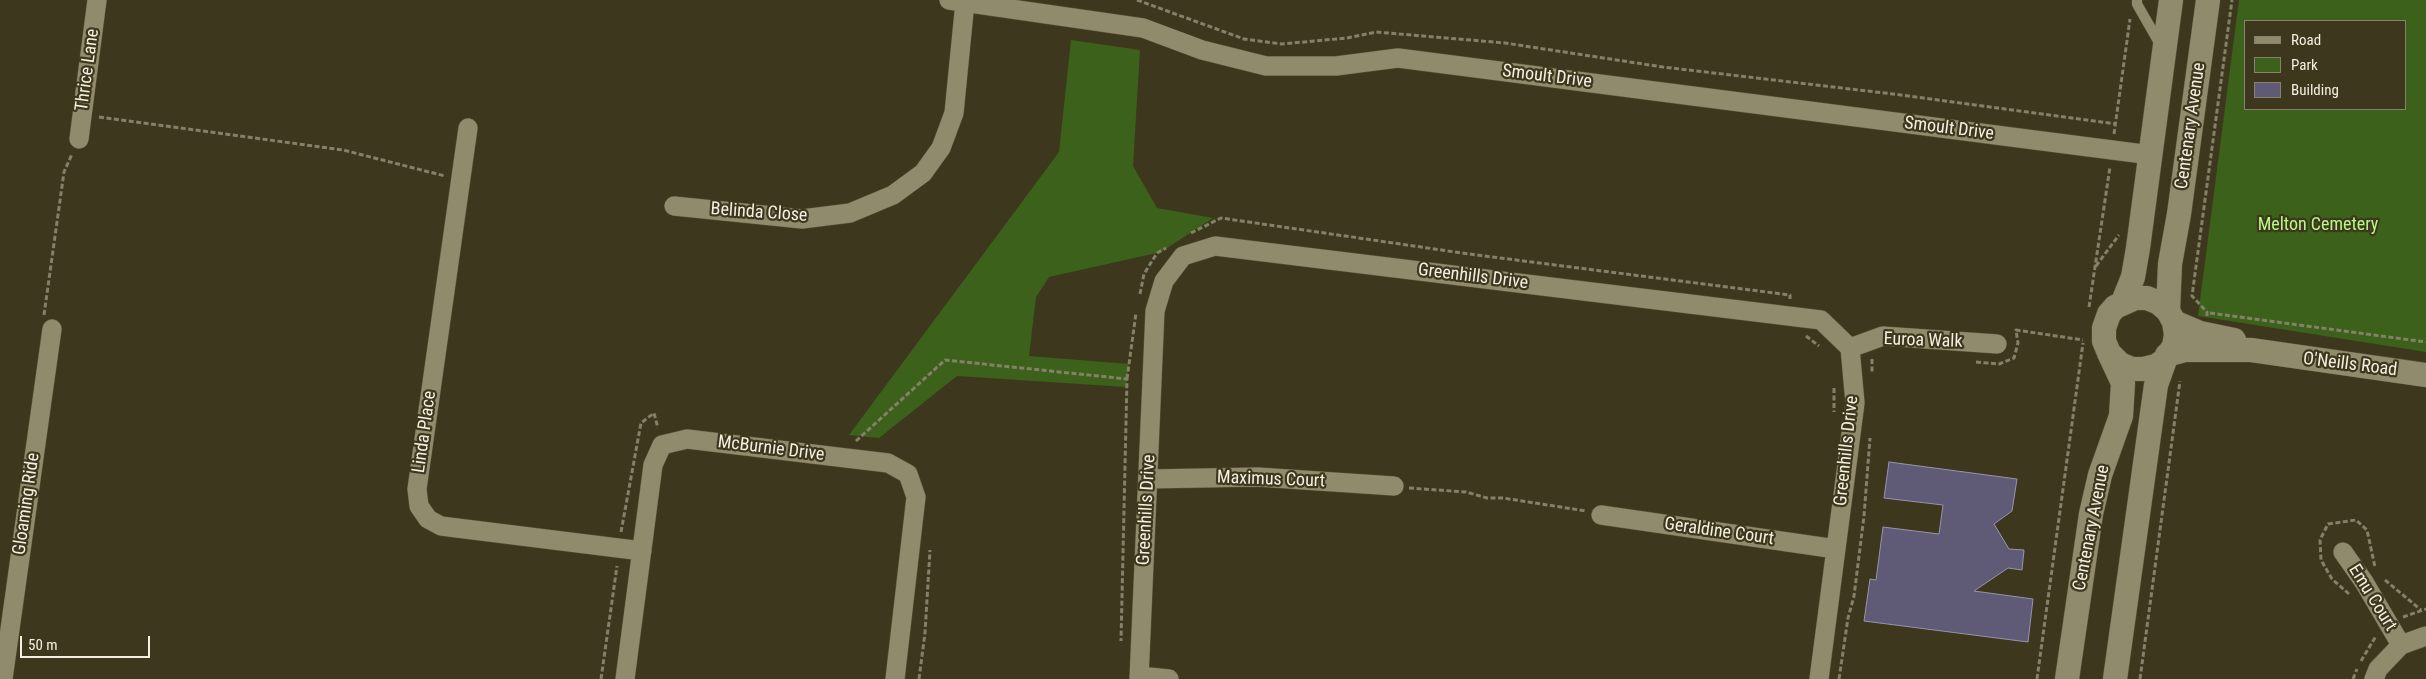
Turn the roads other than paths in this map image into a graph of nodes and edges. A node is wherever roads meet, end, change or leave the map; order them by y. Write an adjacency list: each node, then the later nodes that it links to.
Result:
1 (97, 0): 8 (street, Thrice Lane)
2 (2137, 0): 6 (lane)
3 (2171, 0): 6 (street, Centenary Avenue)
4 (2208, 0): 10 (street, Centenary Avenue)
5 (957, 1): 9 (street, Smoult Drive); 11 (street, Belinda Close)
6 (2164, 51): 9 (street, Centenary Avenue)
7 (468, 128): 25 (street, Linda Place)
8 (79, 139)
9 (2151, 155): 10 (street); 12 (street, Centenary Avenue)
10 (2187, 162): 13 (street, Centenary Avenue)
11 (674, 206)
12 (2123, 302): 13 (street); 17 (street)
13 (2171, 316): 18 (street, O'Neills Road); 19 (street)
14 (52, 330): 30 (street, Gloaming Ride)
15 (1997, 344): 16 (street, Euroa Walk)
16 (1850, 348): 21 (street, Greenhills Drive); 24 (street, Greenhills Drive)
17 (2109, 353): 19 (street); 35 (street, Centenary Avenue)
18 (2273, 355): 19 (street, O'Neills Road); 20 (street, O'Neills Road)
19 (2166, 358): 36 (street)
20 (2426, 374)
21 (1148, 486): 22 (street, Maximus Court); 29 (street, Greenhills Drive)
22 (1394, 486)
23 (1601, 515): 24 (street, Geraldine Court)
24 (1836, 549): 34 (street, Greenhills Drive)
25 (642, 551): 31 (street, McBurnie Drive); 32 (street, McBurnie Drive)
26 (2343, 552): 28 (street, Emu Court)
27 (2426, 636): 28 (street)
28 (2401, 645): 37 (street)
29 (1139, 678): 33 (street)
30 (3, 679)
31 (625, 679)
32 (895, 679)
33 (1170, 679)
34 (1820, 679)
35 (2067, 679)
36 (2116, 679)
37 (2374, 679)

